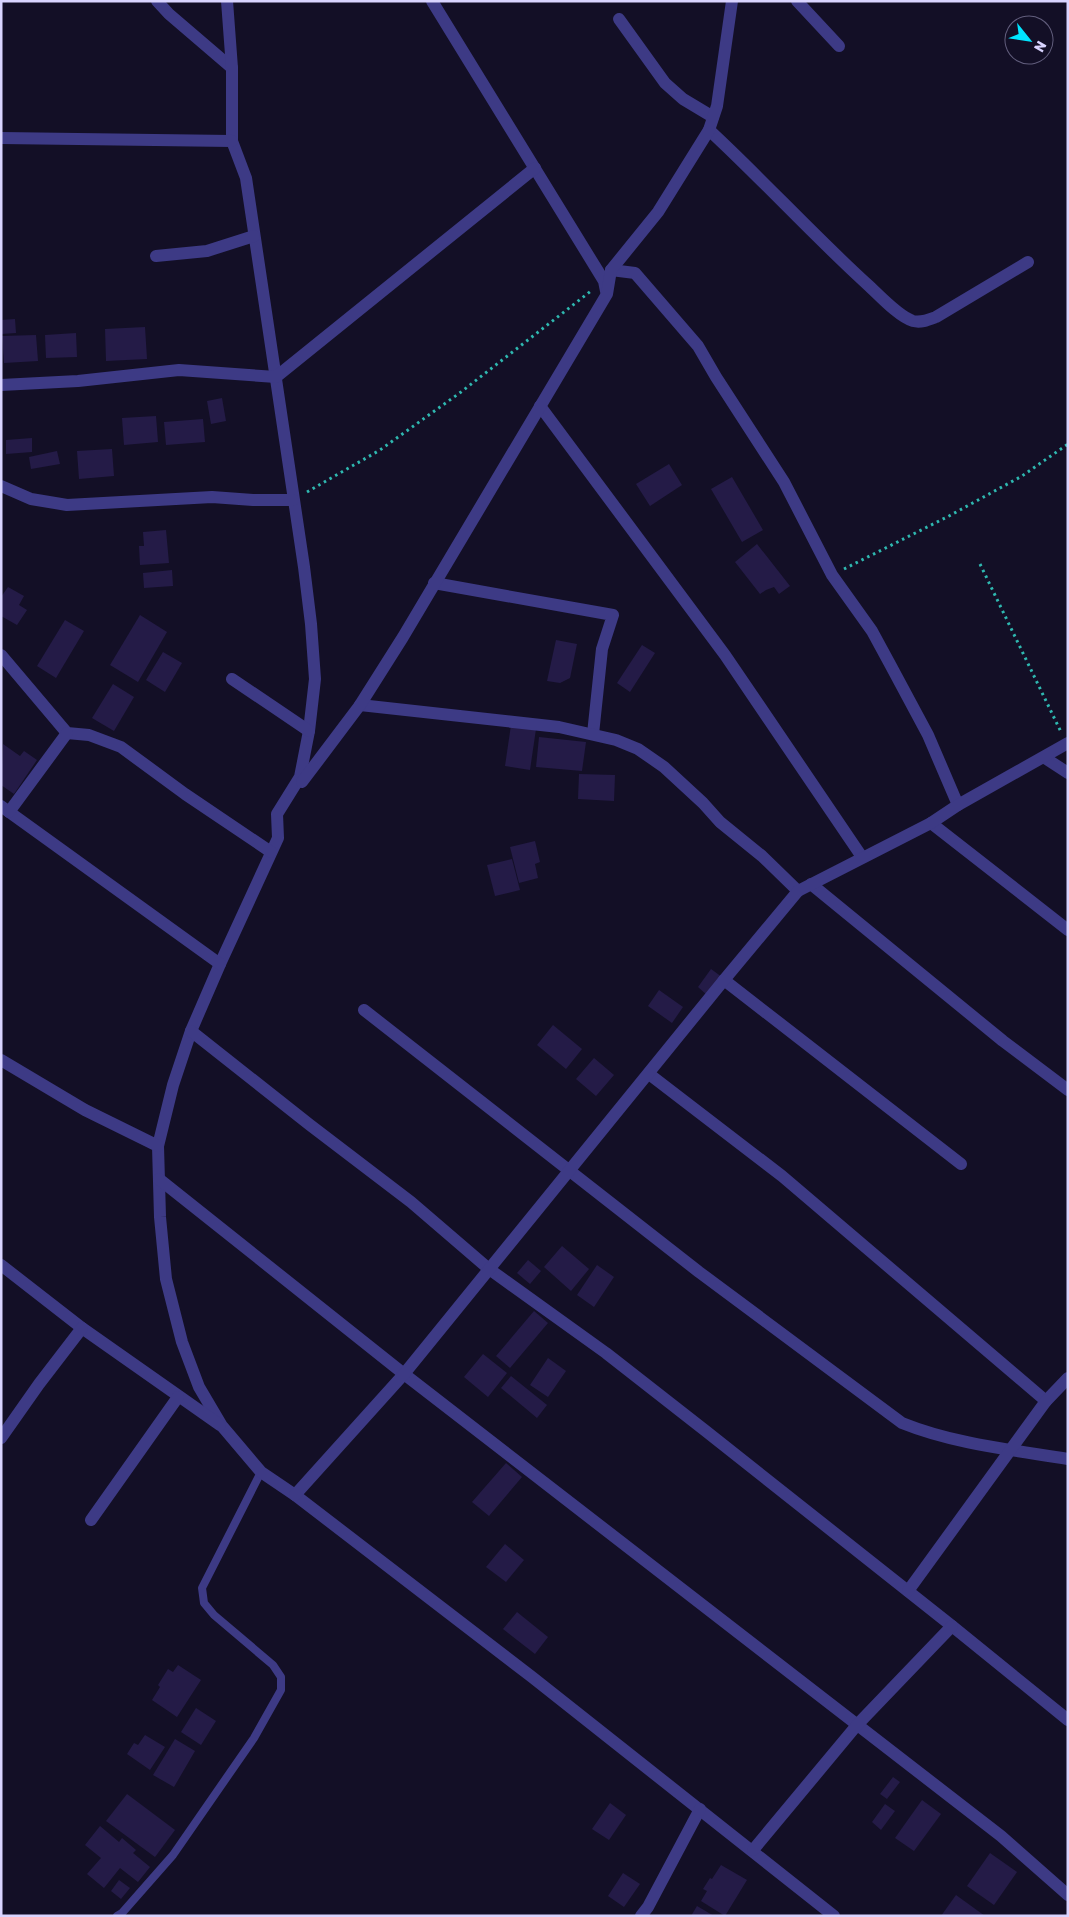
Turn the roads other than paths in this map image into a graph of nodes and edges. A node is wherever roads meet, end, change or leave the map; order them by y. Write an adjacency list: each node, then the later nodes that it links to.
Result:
1 (157, 1): 8 (street)
2 (227, 1): 8 (street)
3 (432, 1): 12 (street)
4 (732, 1): 9 (street)
5 (797, 1): 7 (street)
6 (619, 19): 9 (street)
7 (839, 46)
8 (232, 68): 11 (street)
9 (711, 124): 15 (street); 16 (street)
10 (1, 138): 11 (street)
11 (232, 141): 13 (street)
12 (536, 168): 17 (street); 18 (street)
13 (254, 236): 14 (street); 18 (street)
14 (156, 256)
15 (1028, 262)
16 (611, 270): 17 (street); 33 (street)
17 (607, 294): 20 (street)
18 (276, 377): 19 (street); 22 (street)
19 (1, 385)
20 (540, 406): 23 (street); 38 (street)
21 (1, 486): 22 (street)
22 (293, 500): 27 (street)
23 (434, 583): 26 (street); 29 (street)
24 (1, 655): 28 (street)
25 (232, 679): 27 (street)
26 (360, 705): 29 (street); 35 (street)
27 (309, 731): 35 (street)
28 (67, 733): 34 (street); 37 (street)
29 (593, 734): 40 (street)
30 (1067, 743): 31 (street)
31 (1045, 758): 32 (street); 33 (street)
32 (1068, 773)
33 (958, 805): 36 (street)
34 (5, 809): 42 (street)
35 (277, 814): 37 (street)
36 (931, 822): 38 (street); 41 (street)
37 (271, 852): 42 (street)
38 (862, 857): 39 (street)
39 (811, 884): 40 (street); 48 (street)
40 (798, 891): 43 (street)
41 (1068, 930)
42 (220, 964): 45 (street)
43 (724, 980): 47 (street); 50 (street)
44 (364, 1010): 51 (street)
45 (191, 1031): 49 (street); 54 (street)
46 (1, 1060): 49 (street)
47 (650, 1074): 51 (street); 59 (street)
48 (1068, 1090)
49 (158, 1146): 52 (street)
50 (961, 1164)
51 (570, 1172): 54 (street); 62 (street)
52 (159, 1179): 56 (street); 60 (street)
53 (1, 1265): 55 (street)
54 (489, 1269): 56 (street); 67 (street)
55 (82, 1328): 58 (street); 61 (street)
56 (404, 1374): 65 (street); 70 (street)
57 (1068, 1378): 59 (street)
58 (178, 1397): 60 (street); 66 (street)
59 (1046, 1401): 62 (street)
60 (222, 1426): 64 (street)
61 (1, 1438)
62 (1011, 1450): 63 (street); 67 (street)
63 (1068, 1459)
64 (262, 1472): 65 (street); 74 (lane)
65 (295, 1495): 71 (street)
66 (91, 1520)
67 (908, 1590): 68 (street)
68 (952, 1626): 69 (street); 70 (street)
69 (1068, 1720)
70 (857, 1725): 72 (street); 73 (street)
71 (700, 1808): 72 (street); 75 (street)
72 (753, 1850): 76 (street)
73 (1068, 1895)
74 (117, 1916)
75 (641, 1916)
76 (834, 1916)

